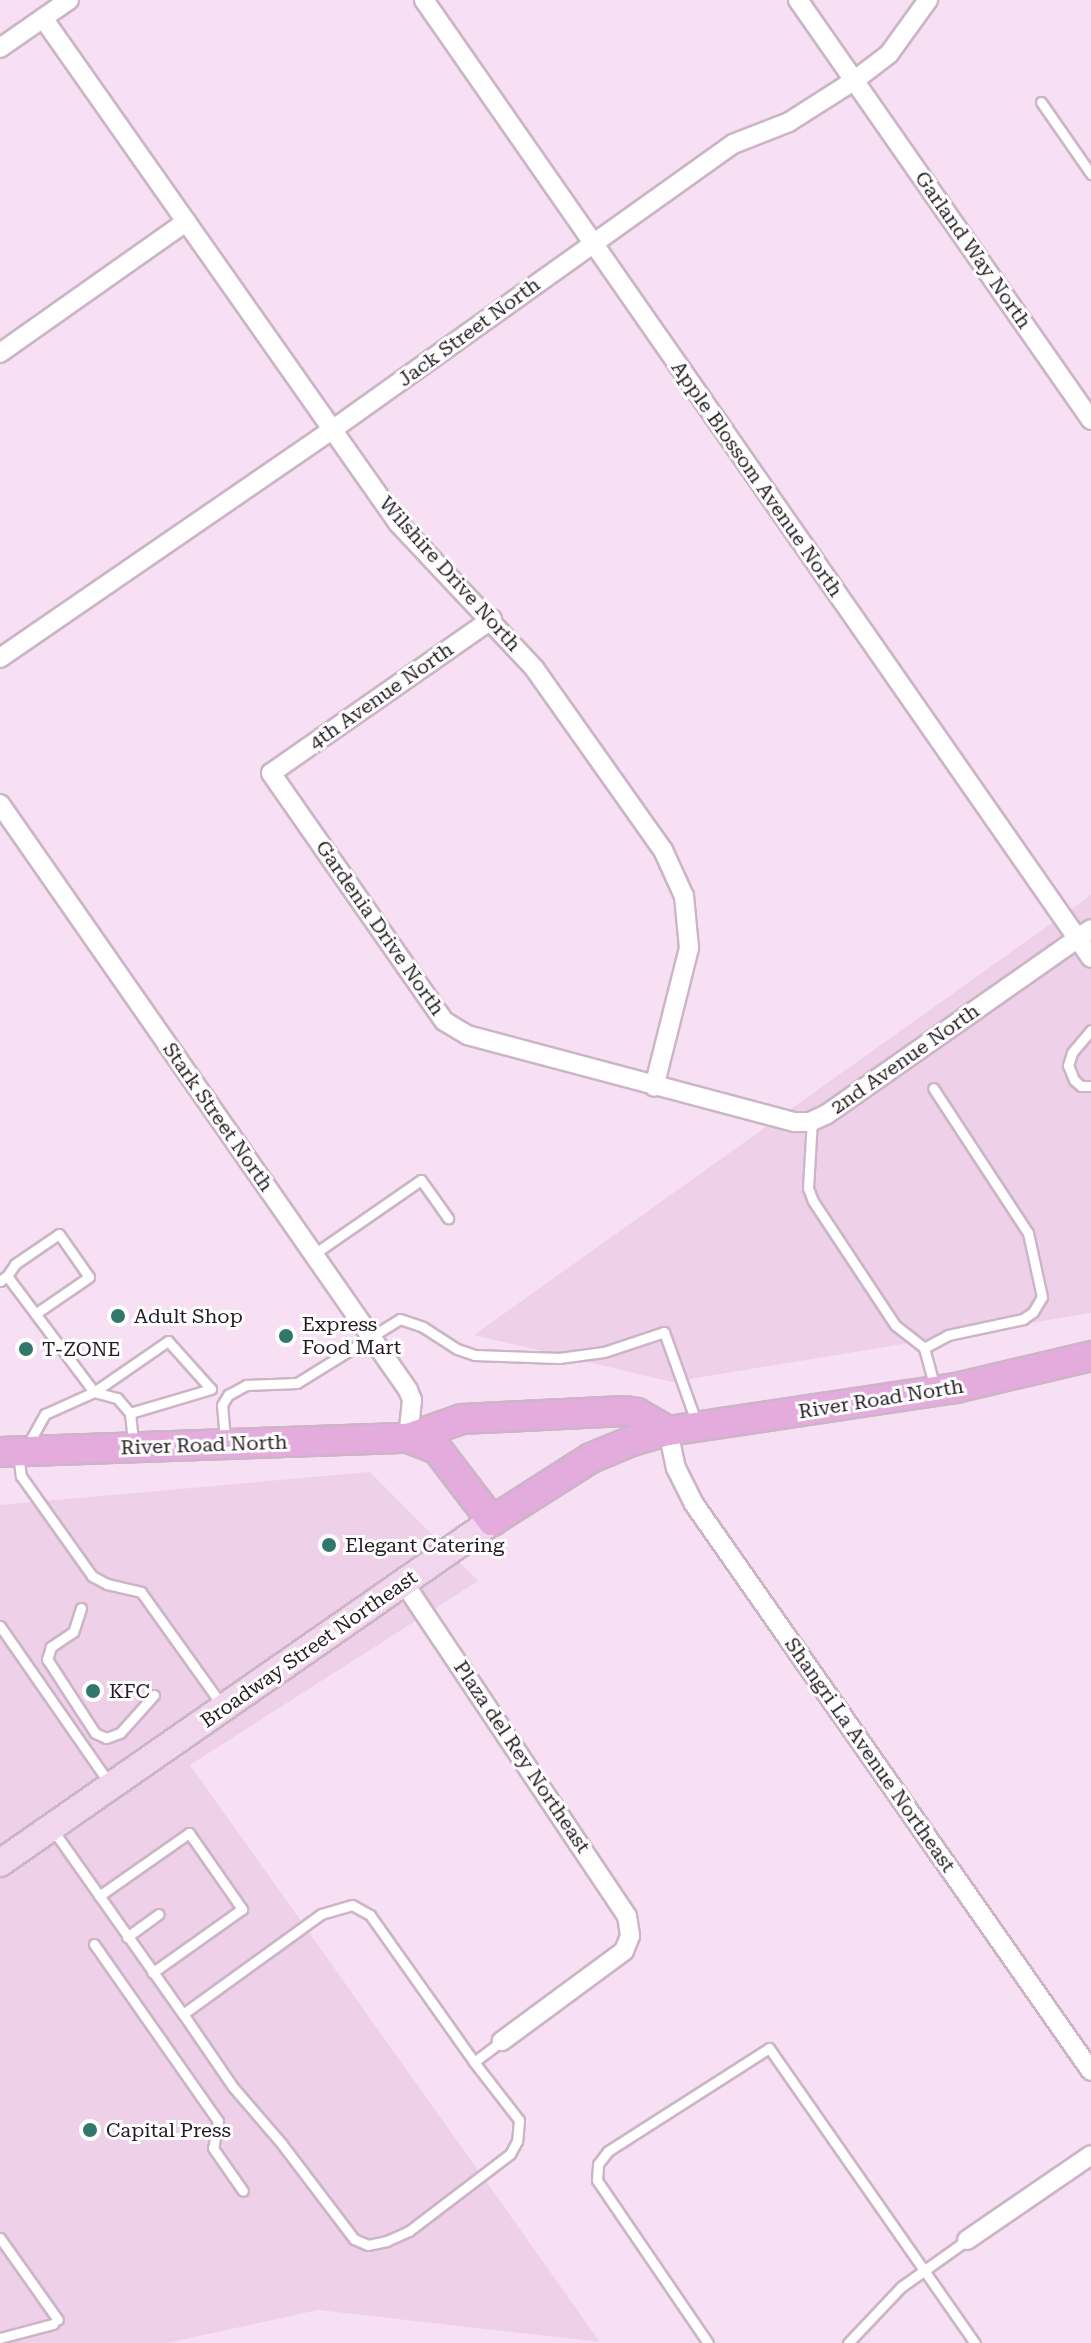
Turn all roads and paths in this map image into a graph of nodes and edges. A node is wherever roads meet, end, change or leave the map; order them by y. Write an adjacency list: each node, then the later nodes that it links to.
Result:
1 (69, 0): 5 (street)
2 (424, 0): 11 (street, Apple Blossom Avenue North)
3 (798, 0): 7 (street, Garland Way North)
4 (928, 0): 7 (street, Jack Street North)
5 (43, 18): 6 (street); 10 (street, Wilshire Drive North)
6 (0, 48)
7 (855, 80): 11 (street, Jack Street North); 13 (street, Garland Way North)
8 (1041, 102): 9 (lane)
9 (1091, 174)
10 (186, 222): 12 (street); 14 (street, Wilshire Drive North)
11 (593, 244): 14 (street, Jack Street North); 19 (street, Apple Blossom Avenue North)
12 (0, 353)
13 (1091, 420)
14 (332, 430): 15 (street, Wilshire Drive North); 16 (street, Jack Street North)
15 (492, 619): 17 (street, 4th Avenue North); 23 (street, Wilshire Drive North)
16 (0, 658)
17 (271, 773): 23 (street, Gardenia Drive North)
18 (0, 804): 27 (street, Stark Street North)
19 (1084, 934): 20 (street, Apple Blossom Avenue North); 25 (street, 2nd Avenue North)
20 (1091, 958)
21 (1091, 1030): 22 (lane)
22 (1091, 1086)
23 (654, 1087): 25 (street, 2nd Avenue North)
24 (933, 1088): 31 (lane)
25 (812, 1120): 31 (lane)
26 (448, 1218): 27 (lane)
27 (314, 1254): 30 (street, Stark Street North)
28 (4, 1279): 29 (lane); 29 (lane)
29 (35, 1314): 35 (lane)
30 (372, 1338): 36 (lane); 38 (lane); 40 (street, Stark Street North)
31 (924, 1348): 34 (lane)
32 (1091, 1356): 34 (main road, River Road North)
33 (211, 1389): 35 (lane); 36 (lane); 37 (lane)
34 (936, 1391): 38 (main road, River Road North)
35 (94, 1392): 37 (lane); 43 (lane)
36 (228, 1395): 41 (lane)
37 (130, 1413): 42 (lane)
38 (698, 1427): 39 (main road, River Road North)
39 (668, 1431): 40 (main road); 44 (main road, Broadway Street Northeast); 61 (street, Shangri La Avenue Northeast)
40 (408, 1438): 41 (main road, River Road North); 44 (main road)
41 (226, 1444): 42 (main road, River Road North)
42 (133, 1447): 43 (main road, River Road North)
43 (14, 1451): 49 (lane)
44 (492, 1521): 45 (main road, Broadway Street Northeast)
45 (404, 1583): 49 (main road, Broadway Street Northeast); 59 (street, Plaza del Rey Northeast)
46 (81, 1608): 48 (lane)
47 (0, 1626): 50 (lane)
48 (154, 1695)
49 (224, 1708): 50 (main road, Broadway Street Northeast)
50 (111, 1786): 51 (main road, Broadway Street Northeast)
51 (51, 1827): 52 (main road, Broadway Street Northeast); 53 (lane)
52 (0, 1863)
53 (99, 1896): 55 (lane); 57 (lane)
54 (159, 1914): 55 (lane)
55 (127, 1937): 57 (lane)
56 (94, 1944): 63 (lane)
57 (152, 1973): 58 (lane)
58 (183, 2014): 60 (lane); 60 (lane)
59 (502, 2041): 60 (lane)
60 (474, 2062)
61 (1091, 2071)
62 (1091, 2155): 65 (street)
63 (243, 2191)
64 (0, 2238): 67 (lane)
65 (967, 2240): 66 (lane)
66 (925, 2268): 68 (lane); 69 (lane); 70 (lane)
67 (0, 2338)
68 (708, 2343)
69 (848, 2343)
70 (975, 2343)

